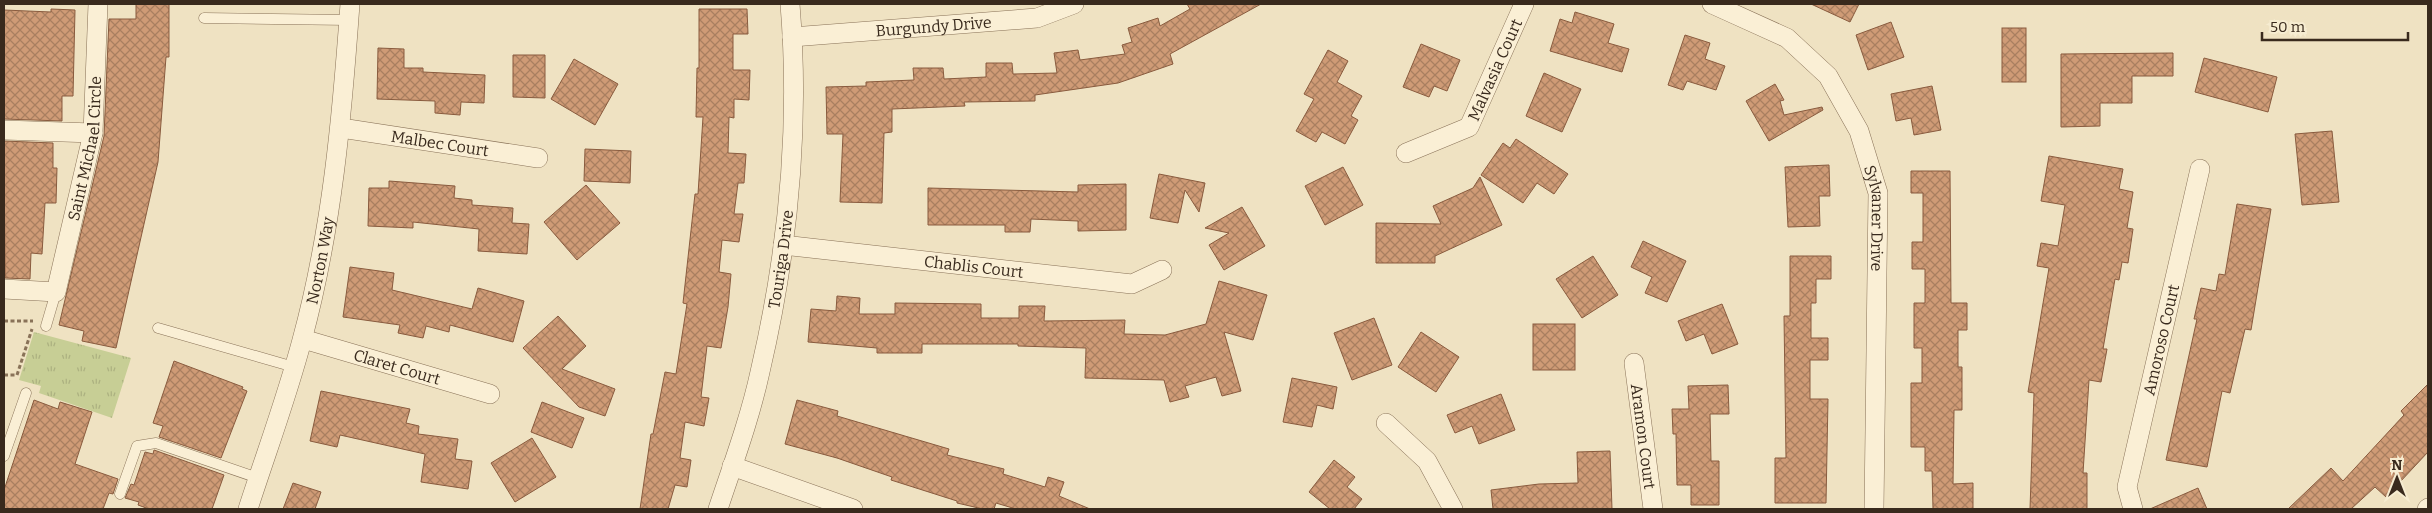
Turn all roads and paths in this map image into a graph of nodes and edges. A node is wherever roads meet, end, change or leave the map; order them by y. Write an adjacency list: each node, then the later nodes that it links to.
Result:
1 (98, 4): 11 (street, Saint Michael Circle)
2 (790, 4): 8 (street, Touriga Drive)
3 (1074, 4): 8 (street, Burgundy Drive)
4 (1524, 4): 12 (street, Malvasia Court)
5 (1712, 4): 38 (street, Sylvaner Drive)
6 (350, 12): 7 (lane); 9 (street, Norton Way)
7 (204, 18)
8 (792, 37): 15 (street, Touriga Drive)
9 (341, 128): 13 (street, Malbec Court); 22 (street, Norton Way)
10 (4, 130): 11 (street)
11 (92, 133): 18 (street, Saint Michael Circle)
12 (1406, 153)
13 (538, 158)
14 (2200, 169): 39 (street, Amoroso Court)
15 (783, 245): 16 (street, Chablis Court); 30 (street, Touriga Drive)
16 (1162, 270)
17 (4, 288): 18 (street)
18 (56, 292): 20 (lane, Saint Michael Circle)
19 (4, 321): 25 (path)
20 (46, 326)
21 (158, 328): 24 (lane)
22 (303, 339): 24 (street, Norton Way); 27 (street, Claret Court)
23 (1634, 363): 37 (street, Aramon Court)
24 (294, 367): 31 (street, Norton Way)
25 (4, 375)
26 (26, 393): 29 (lane)
27 (490, 394)
28 (1386, 423): 36 (street)
29 (4, 456)
30 (732, 466): 34 (street, Touriga Drive); 35 (street)
31 (258, 478): 32 (lane); 33 (street, Norton Way)
32 (120, 494)
33 (248, 509)
34 (718, 509)
35 (853, 509)
36 (1453, 509)
37 (1653, 509)
38 (1874, 509)
39 (2134, 509)

